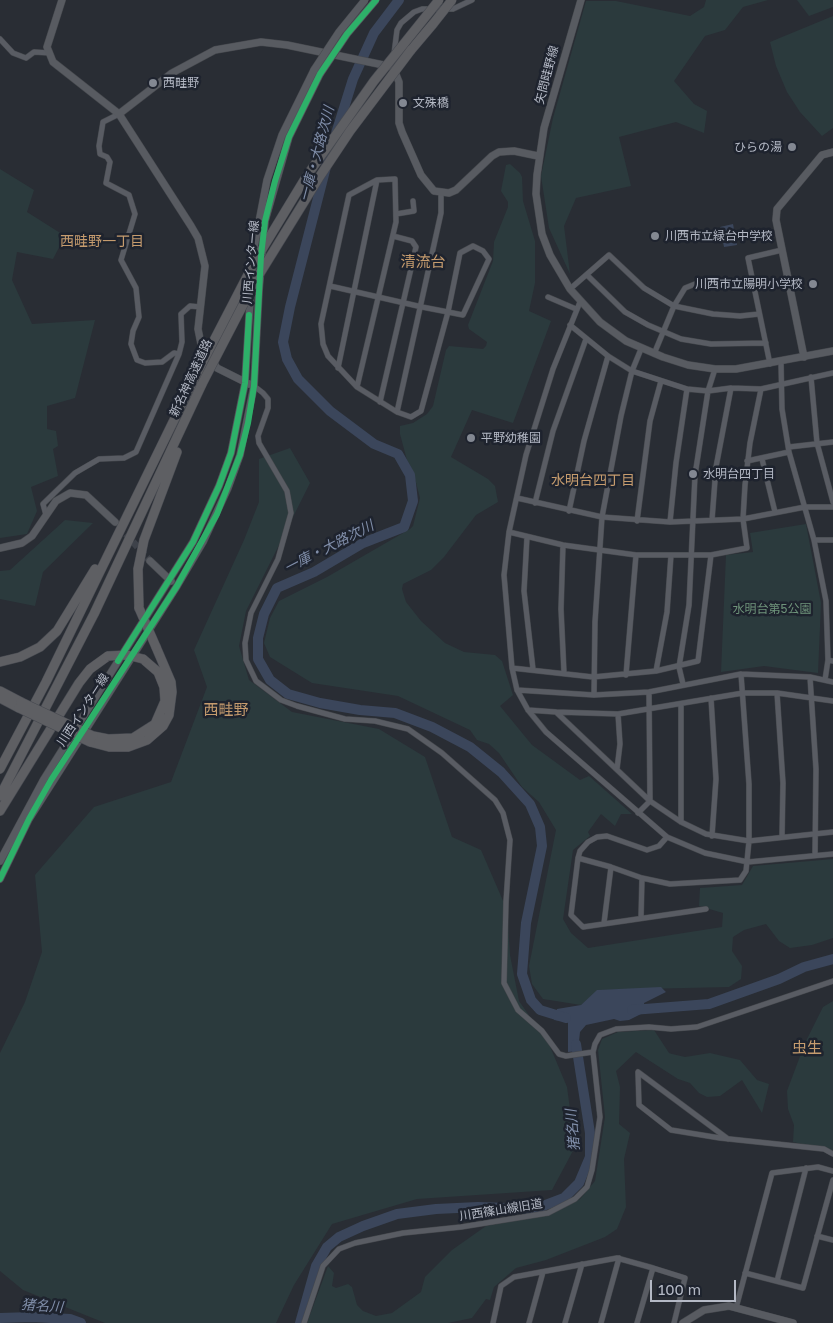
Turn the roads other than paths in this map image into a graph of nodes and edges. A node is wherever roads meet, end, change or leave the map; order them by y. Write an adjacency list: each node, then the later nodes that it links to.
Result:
1 (62, 0): 9 (street)
2 (365, 0): 11 (street, 川西インター線, bridge)
3 (376, 0): 11 (street, 川西インター線, bridge)
4 (439, 0): 85 (highway, 新名神高速道路, bridge)
5 (452, 0): 54 (highway, 新名神高速道路, bridge)
6 (472, 0): 10 (street)
7 (581, 0): 14 (street, 矢問畦野線)
8 (0, 40): 9 (street)
9 (50, 53): 12 (street)
10 (393, 67): 12 (street); 16 (street)
11 (317, 72): 53 (street, 川西インター線); 55 (street, 川西インター線)
12 (120, 114): 31 (street); 41 (street)
13 (833, 152): 20 (street)
14 (538, 156): 16 (street); 24 (street, 矢問畦野線)
15 (377, 180): 18 (street); 23 (street); 25 (street)
16 (441, 193): 32 (street)
17 (413, 201): 18 (street)
18 (396, 214): 19 (street)
19 (393, 236): 27 (street); 28 (street)
20 (782, 250): 22 (street); 44 (street)
21 (587, 275): 24 (street); 30 (street); 36 (street)
22 (754, 284): 30 (street); 34 (street)
23 (330, 286): 25 (street); 47 (street)
24 (570, 289): 29 (street, 矢問畦野線)
25 (353, 292): 27 (street); 47 (street)
26 (548, 297): 29 (street)
27 (378, 298): 28 (street); 57 (street)
28 (404, 303): 32 (street); 62 (street)
29 (578, 305): 35 (street); 39 (street, 矢問畦野線)
30 (674, 306): 34 (street); 36 (street)
31 (201, 307): 41 (street); 53 (street)
32 (422, 307): 33 (street); 63 (street)
33 (448, 312): 33 (street); 63 (street)
34 (759, 314): 38 (street)
35 (570, 325): 37 (street); 69 (street)
36 (664, 332): 38 (street); 42 (street)
37 (586, 339): 43 (street); 71 (street)
38 (766, 343): 46 (street)
39 (641, 349): 42 (street, 矢問畦野線); 49 (street)
40 (833, 351): 44 (street, 矢問畦野線)
41 (179, 354): 76 (street)
42 (654, 354): 48 (street, 矢問畦野線)
43 (608, 356): 49 (street); 74 (street)
44 (804, 358): 45 (street, 矢問畦野線)
45 (781, 362): 46 (street, 矢問畦野線); 56 (street)
46 (770, 364): 48 (street, 矢問畦野線)
47 (338, 368): 57 (street)
48 (715, 369): 61 (street)
49 (632, 372): 52 (street); 77 (street)
50 (833, 373): 51 (street)
51 (811, 377): 56 (street); 65 (street)
52 (660, 381): 59 (street); 80 (street)
53 (245, 383): 55 (street); 97 (street, 川西インター線)
54 (203, 384): 131 (highway, bridge); 134 (highway, 新名神高速道路)
55 (254, 386): 98 (street, 川西インター線); 157 (street)
56 (781, 386): 60 (street); 66 (street)
57 (358, 387): 62 (street)
58 (731, 388): 60 (street); 61 (street); 79 (street)
59 (687, 389): 61 (street); 82 (street)
60 (761, 389): 68 (street)
61 (708, 391): 83 (street)
62 (380, 402): 63 (street)
63 (398, 412)
64 (833, 442): 65 (street)
65 (817, 443): 66 (street); 70 (street)
66 (789, 449): 67 (street); 72 (street)
67 (762, 459): 68 (street); 75 (street)
68 (748, 461): 78 (street)
69 (517, 498): 71 (street); 84 (street)
70 (833, 502)
71 (535, 503): 74 (street)
72 (805, 507): 73 (street); 75 (street); 87 (street)
73 (833, 507)
74 (569, 511): 77 (street)
75 (775, 512): 78 (street)
76 (46, 515): 81 (street); 90 (street)
77 (602, 517): 80 (street); 91 (street)
78 (744, 519): 79 (street); 95 (street)
79 (712, 520): 83 (street)
80 (637, 521): 82 (street)
81 (115, 522)
82 (670, 522): 83 (street)
83 (692, 522): 94 (street)
84 (509, 532): 86 (street); 104 (street)
85 (118, 536): 102 (highway); 132 (highway, 新名神高速道路)
86 (527, 537): 89 (street); 105 (street)
87 (814, 540): 88 (street); 99 (street)
88 (833, 540)
89 (564, 545): 91 (street); 107 (street)
90 (0, 548)
91 (601, 550): 92 (street); 110 (street)
92 (636, 555): 93 (street); 109 (street)
93 (671, 555): 94 (street); 106 (street)
94 (692, 555): 95 (street); 103 (street)
95 (711, 555): 103 (street)
96 (150, 561): 97 (street)
97 (169, 580): 98 (street); 148 (street, 川西インター線)
98 (177, 586): 152 (street, 川西インター線)
99 (826, 601): 100 (street); 101 (street)
100 (833, 602)
101 (830, 661): 112 (street)
102 (0, 662)
103 (679, 667): 106 (street); 114 (street)
104 (512, 668): 105 (street); 115 (street)
105 (533, 669): 107 (street)
106 (656, 671): 109 (street)
107 (564, 673): 110 (street)
108 (741, 674): 111 (street); 114 (street); 119 (street)
109 (626, 675): 110 (street)
110 (593, 677): 120 (street)
111 (810, 677): 112 (street); 123 (street)
112 (824, 680): 113 (street)
113 (833, 682)
114 (684, 684): 117 (street)
115 (518, 690): 120 (street); 127 (street)
116 (0, 691): 126 (highway)
117 (649, 692): 120 (street); 128 (street)
118 (776, 693): 119 (street); 123 (street); 143 (street)
119 (743, 694): 122 (street); 144 (street)
120 (594, 695)
121 (0, 698): 126 (highway)
122 (711, 698): 125 (street); 141 (street)
123 (812, 698): 124 (street); 140 (street)
124 (833, 702)
125 (681, 704): 128 (street); 138 (street)
126 (20, 705): 131 (highway, bridge)
127 (528, 710): 129 (street); 137 (street)
128 (650, 710): 130 (street); 135 (street)
129 (556, 712): 130 (street); 133 (street)
130 (618, 714): 133 (street)
131 (91, 738): 136 (highway, bridge)
132 (0, 769)
133 (617, 769): 135 (street)
134 (0, 796)
135 (650, 801): 137 (street); 138 (street)
136 (0, 811)
137 (638, 812): 142 (street)
138 (680, 822): 141 (street)
139 (833, 832): 140 (street)
140 (815, 834): 143 (street); 146 (street)
141 (712, 836): 144 (street)
142 (667, 837): 147 (street); 149 (street)
143 (782, 837): 144 (street)
144 (749, 841): 149 (street)
145 (833, 854): 146 (street)
146 (815, 855): 149 (street)
147 (578, 858): 150 (street); 155 (street)
148 (0, 861)
149 (748, 862): 151 (street)
150 (612, 867): 151 (street); 155 (street)
151 (642, 878): 154 (street)
152 (0, 879)
153 (706, 909): 154 (street)
154 (641, 918): 155 (street)
155 (604, 923)
156 (833, 981): 157 (street)
157 (590, 1052): 172 (street, 川西篠山線旧道)
158 (728, 1139): 158 (street); 159 (street)
159 (833, 1154)
160 (806, 1168): 161 (street); 169 (street); 170 (street)
161 (833, 1170)
162 (833, 1180): 163 (street)
163 (817, 1236): 164 (street); 170 (street)
164 (833, 1240)
165 (619, 1258): 166 (street); 167 (street); 176 (street)
166 (582, 1264): 168 (street); 175 (street)
167 (653, 1268): 177 (street); 178 (street)
168 (543, 1272): 173 (street); 174 (street)
169 (745, 1273): 170 (street); 171 (street)
170 (777, 1281)
171 (736, 1308): 179 (street); 180 (street)
172 (304, 1323)
173 (493, 1323)
174 (529, 1323)
175 (565, 1323)
176 (601, 1323)
177 (637, 1323)
178 (674, 1323)
179 (683, 1323)
180 (793, 1323)

